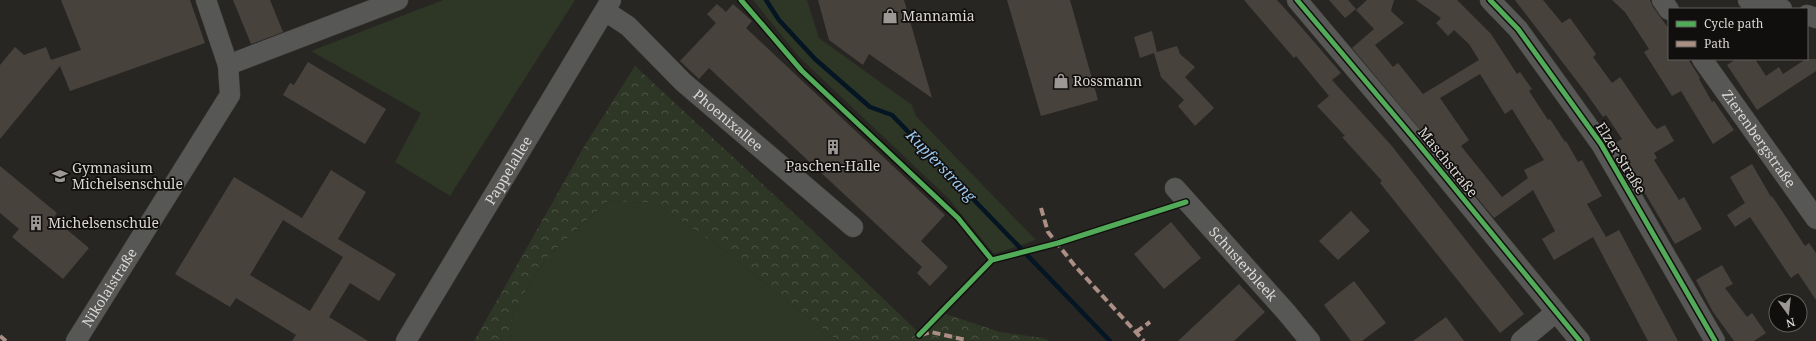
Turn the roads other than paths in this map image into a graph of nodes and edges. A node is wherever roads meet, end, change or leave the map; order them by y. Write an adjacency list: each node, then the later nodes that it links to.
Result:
1 (206, 0): 11 (street, Nikolaistraße)
2 (398, 0): 11 (street)
3 (1297, 0): 15 (street, Maschstraße)
4 (1490, 0): 21 (street, Elzer Straße)
5 (1662, 0): 9 (street)
6 (1748, 0): 8 (street)
7 (608, 6): 14 (street, Phoenixallee); 17 (street, Pappelallee)
8 (1778, 8)
9 (1668, 9)
10 (1703, 60): 13 (street, Zierenbergstraße)
11 (228, 64): 16 (street, Nikolaistraße)
12 (1175, 188): 18 (street, Schusterbleek)
13 (1816, 219)
14 (853, 228)
15 (1556, 312): 19 (street); 20 (street, Maschstraße)
16 (76, 341)
17 (406, 341)
18 (1310, 341)
19 (1521, 341)
20 (1580, 341)
21 (1715, 341)

